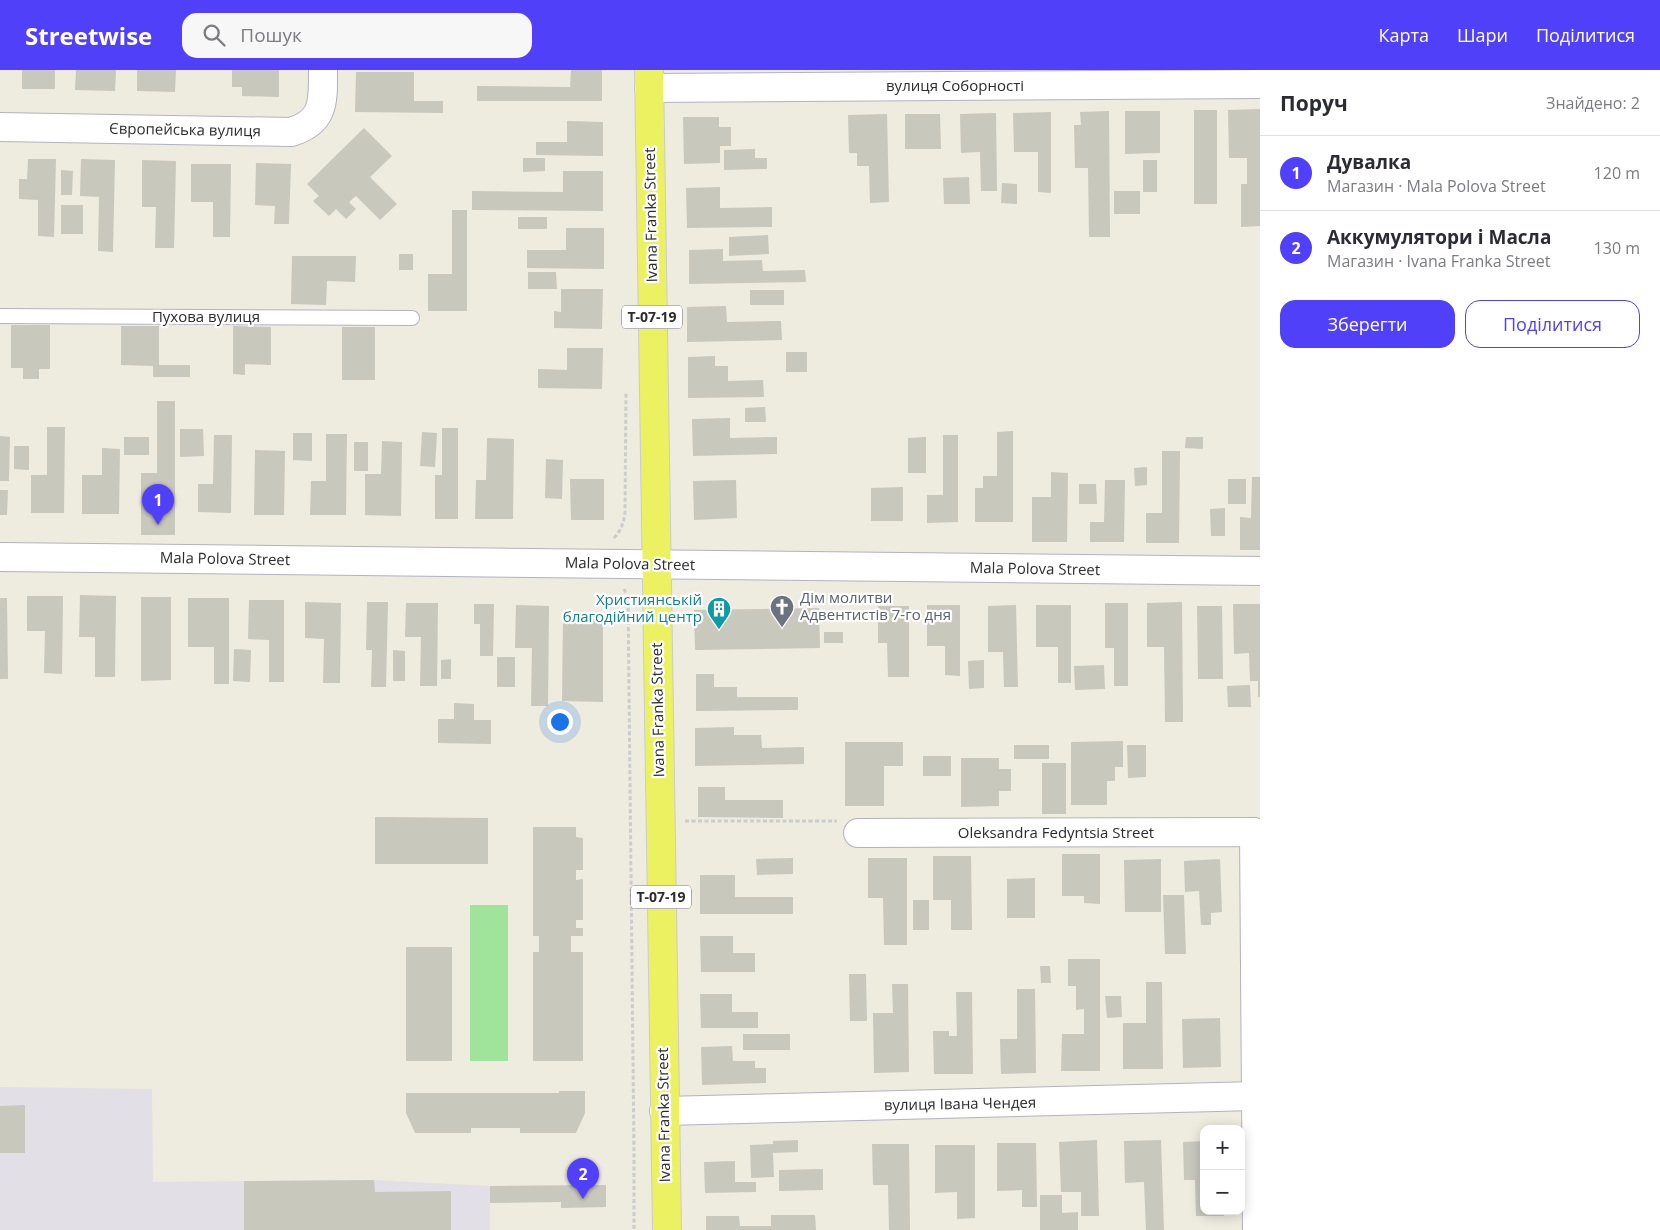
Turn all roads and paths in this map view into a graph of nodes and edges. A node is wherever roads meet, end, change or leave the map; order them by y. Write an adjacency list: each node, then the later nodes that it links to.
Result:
1 (323, 70): 4 (street, Європейська вулиця)
2 (649, 79): 3 (street, вулиця Соборності); 10 (main road, Ivana Franka Street / Т-07-19)
3 (1260, 84)
4 (0, 127)
5 (0, 316): 6 (lane, Пухова вулиця)
6 (412, 318)
7 (626, 384): 8 (path)
8 (607, 541)
9 (0, 557): 10 (street, Mala Polova Street)
10 (655, 564): 11 (street, Mala Polova Street); 13 (main road, Ivana Franka Street / Т-07-19)
11 (1260, 571)
12 (618, 585): 18 (path)
13 (660, 821): 14 (path); 17 (main road, Ivana Franka Street / Т-07-19)
14 (858, 833): 15 (street, Oleksandra Fedyntsia Street)
15 (1258, 958): 16 (street)
16 (1256, 1096): 17 (street, вулиця Івана Чендея); 20 (street)
17 (664, 1112): 19 (main road, Ivana Franka Street / Т-07-19)
18 (634, 1230)
19 (666, 1230)
20 (1257, 1230)

